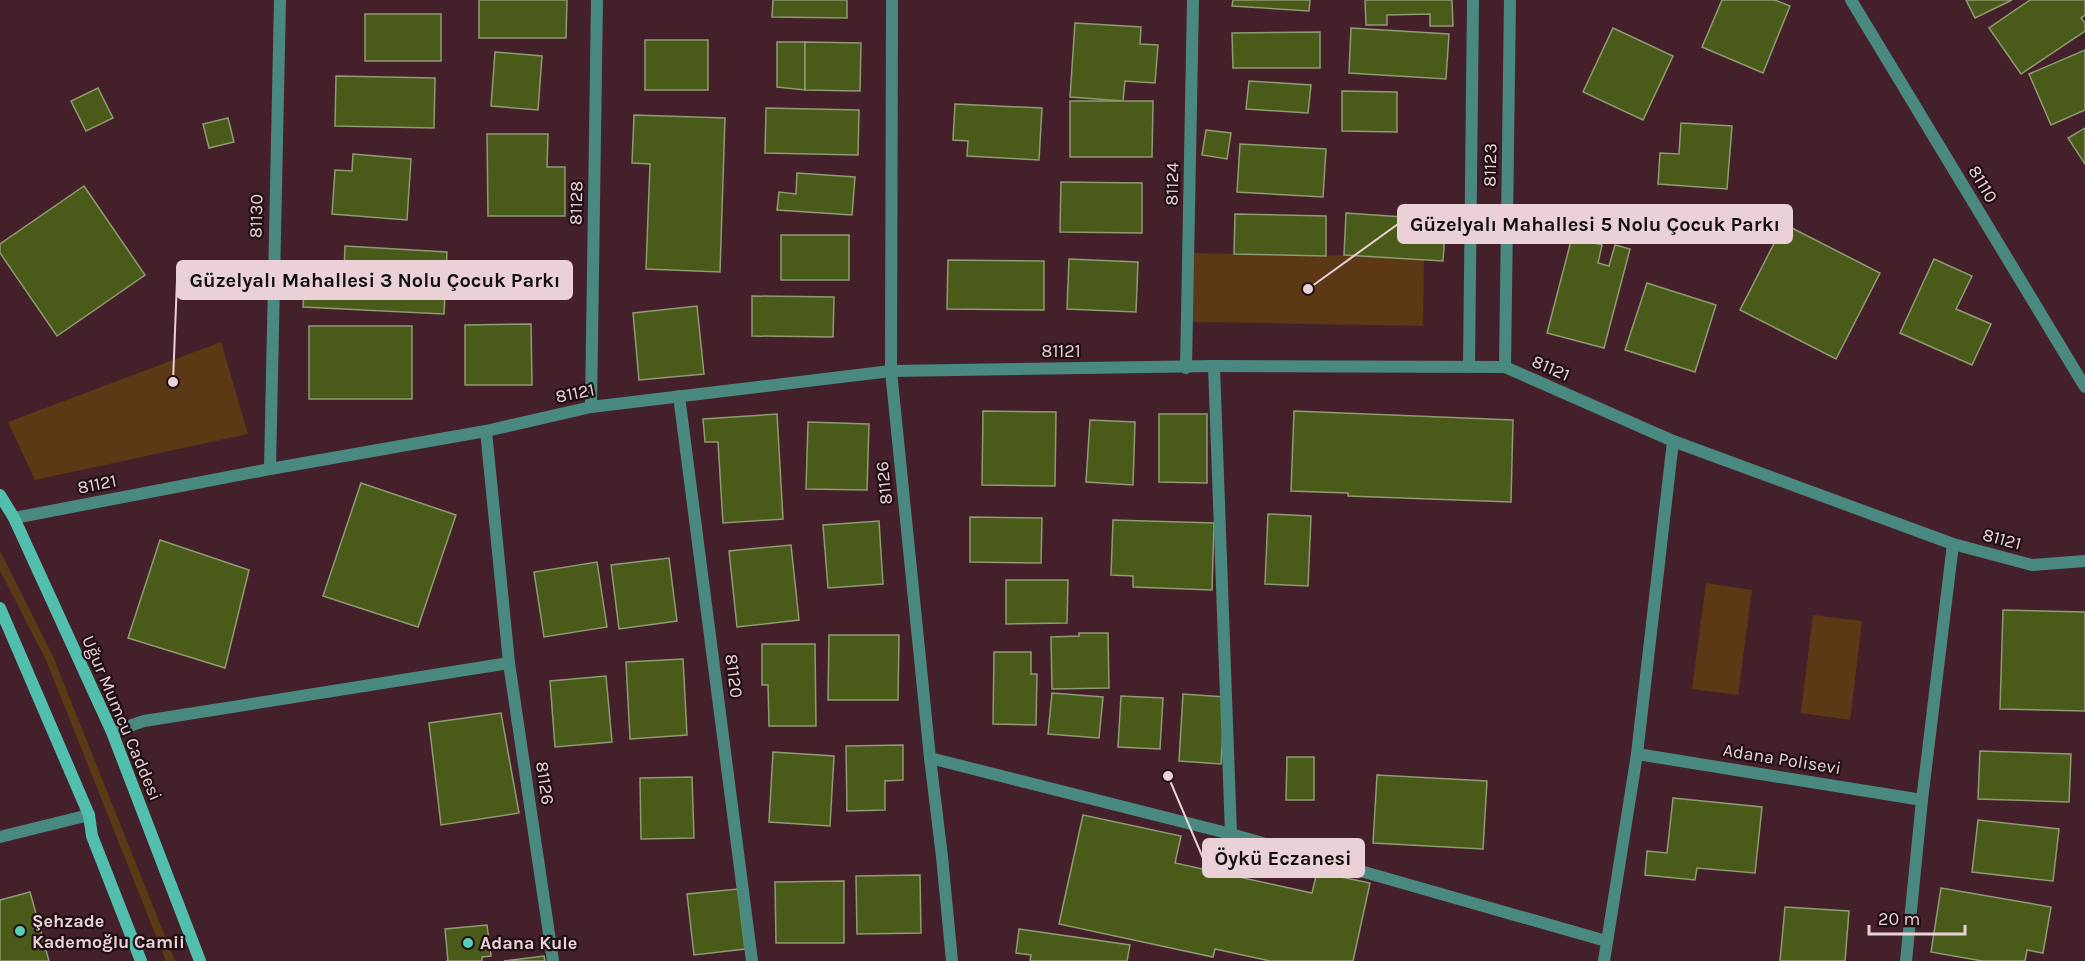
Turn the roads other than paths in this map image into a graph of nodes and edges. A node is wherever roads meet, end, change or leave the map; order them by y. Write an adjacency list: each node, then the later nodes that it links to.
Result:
1 (280, 0): 18 (street, 81130)
2 (597, 0): 15 (street, 81128)
3 (892, 0): 12 (street, 81126)
4 (1193, 0): 11 (street, 81124)
5 (1473, 0): 9 (street, 81123)
6 (1510, 0): 10 (street, 81123)
7 (1851, 0): 13 (street, 81110)
8 (1214, 366): 9 (street, 81121); 11 (street, 81121); 30 (street)
9 (1468, 366): 10 (street, 81121)
10 (1505, 367): 17 (street, 81121)
11 (1186, 368): 12 (street, 81121)
12 (891, 370): 14 (street, 81121); 27 (street, 81126)
13 (2085, 387)
14 (679, 396): 15 (street, 81121); 36 (street, 81120)
15 (591, 407): 16 (street, 81121)
16 (486, 431): 18 (street, 81121); 24 (street, 81126)
17 (1673, 441): 21 (street, 81121); 26 (street)
18 (270, 469): 20 (street, 81121)
19 (0, 495): 20 (street, Uğur Mumcu Caddesi)
20 (14, 518): 25 (street, Uğur Mumcu Caddesi)
21 (1953, 544): 22 (street, 81121); 28 (street)
22 (2085, 561)
23 (0, 608): 29 (street)
24 (509, 663): 25 (street); 35 (street, 81126)
25 (112, 732): 34 (street, Uğur Mumcu Caddesi)
26 (1637, 754): 28 (street, Adana Polisevi); 32 (street)
27 (930, 758): 30 (street); 37 (street, 81126)
28 (1922, 800): 39 (street)
29 (89, 815): 31 (street); 33 (street)
30 (1231, 834): 32 (street)
31 (0, 837)
32 (1606, 941): 38 (street)
33 (141, 961)
34 (200, 961)
35 (553, 961)
36 (752, 961)
37 (952, 961)
38 (1604, 961)
39 (1906, 961)

